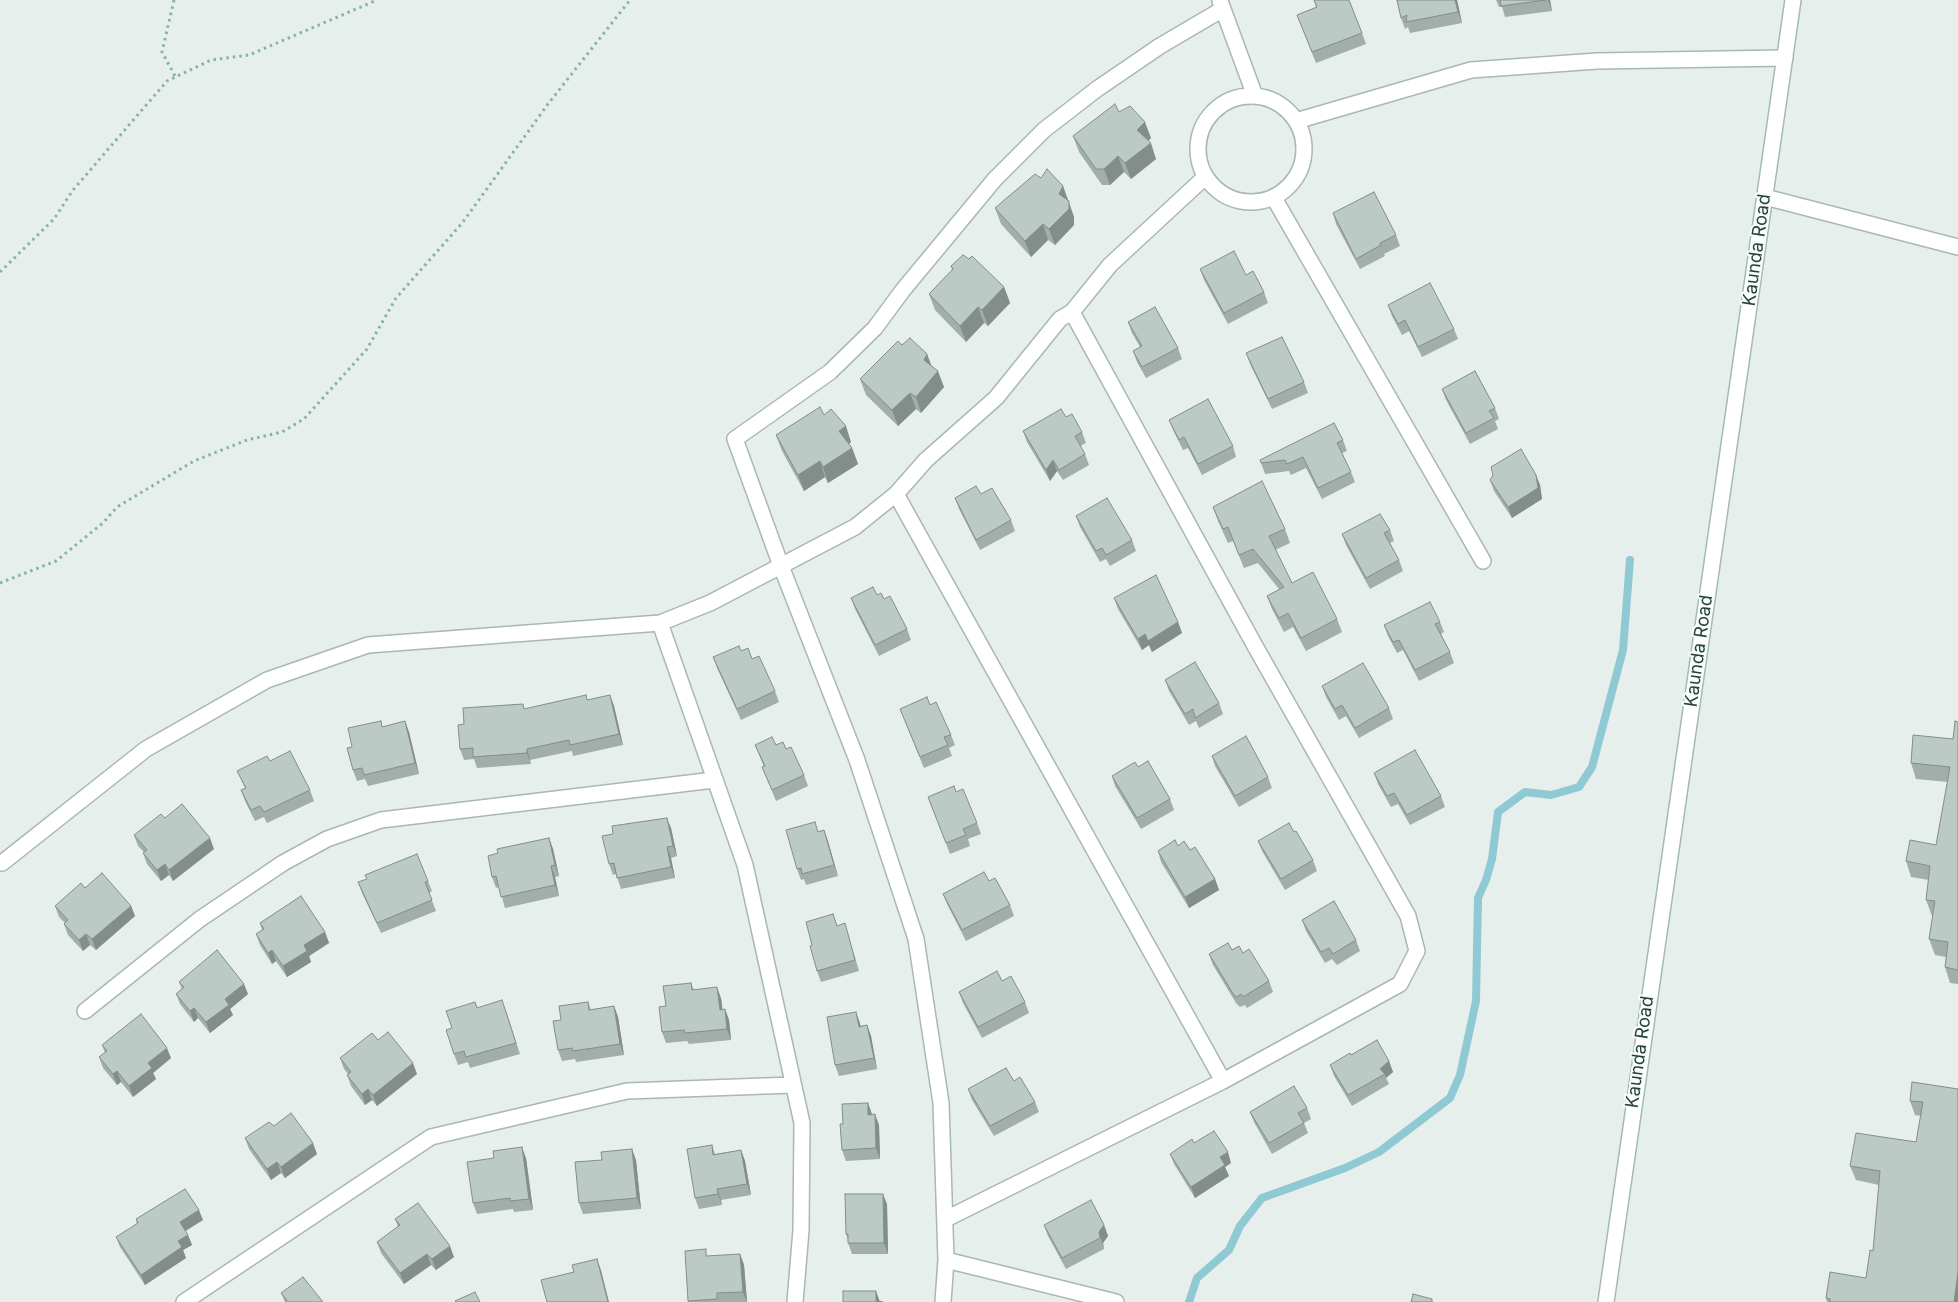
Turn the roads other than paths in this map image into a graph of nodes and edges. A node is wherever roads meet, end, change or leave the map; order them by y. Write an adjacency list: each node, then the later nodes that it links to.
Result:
1 (1793, 0): 3 (street, Kaunda Road)
2 (1221, 5): 4 (street); 13 (street)
3 (1785, 58): 5 (street); 7 (street, Kaunda Road)
4 (1254, 96): 5 (street); 6 (street)
5 (1296, 121): 8 (street)
6 (1205, 177): 8 (street); 10 (street)
7 (1765, 197): 9 (street); 26 (street, Kaunda Road)
8 (1274, 198): 12 (street)
9 (1958, 248)
10 (1072, 312): 11 (street); 18 (street)
11 (896, 494): 13 (street); 18 (street)
12 (1483, 561)
13 (781, 566): 14 (street); 20 (street)
14 (660, 623): 15 (street); 16 (street)
15 (714, 780): 17 (street); 19 (street)
16 (2, 863)
17 (85, 1011)
18 (1223, 1081): 20 (street)
19 (792, 1084): 22 (street); 23 (street)
20 (946, 1218): 21 (street)
21 (946, 1260): 24 (street); 25 (street)
22 (184, 1302)
23 (795, 1302)
24 (943, 1302)
25 (1116, 1302)
26 (1606, 1302)

